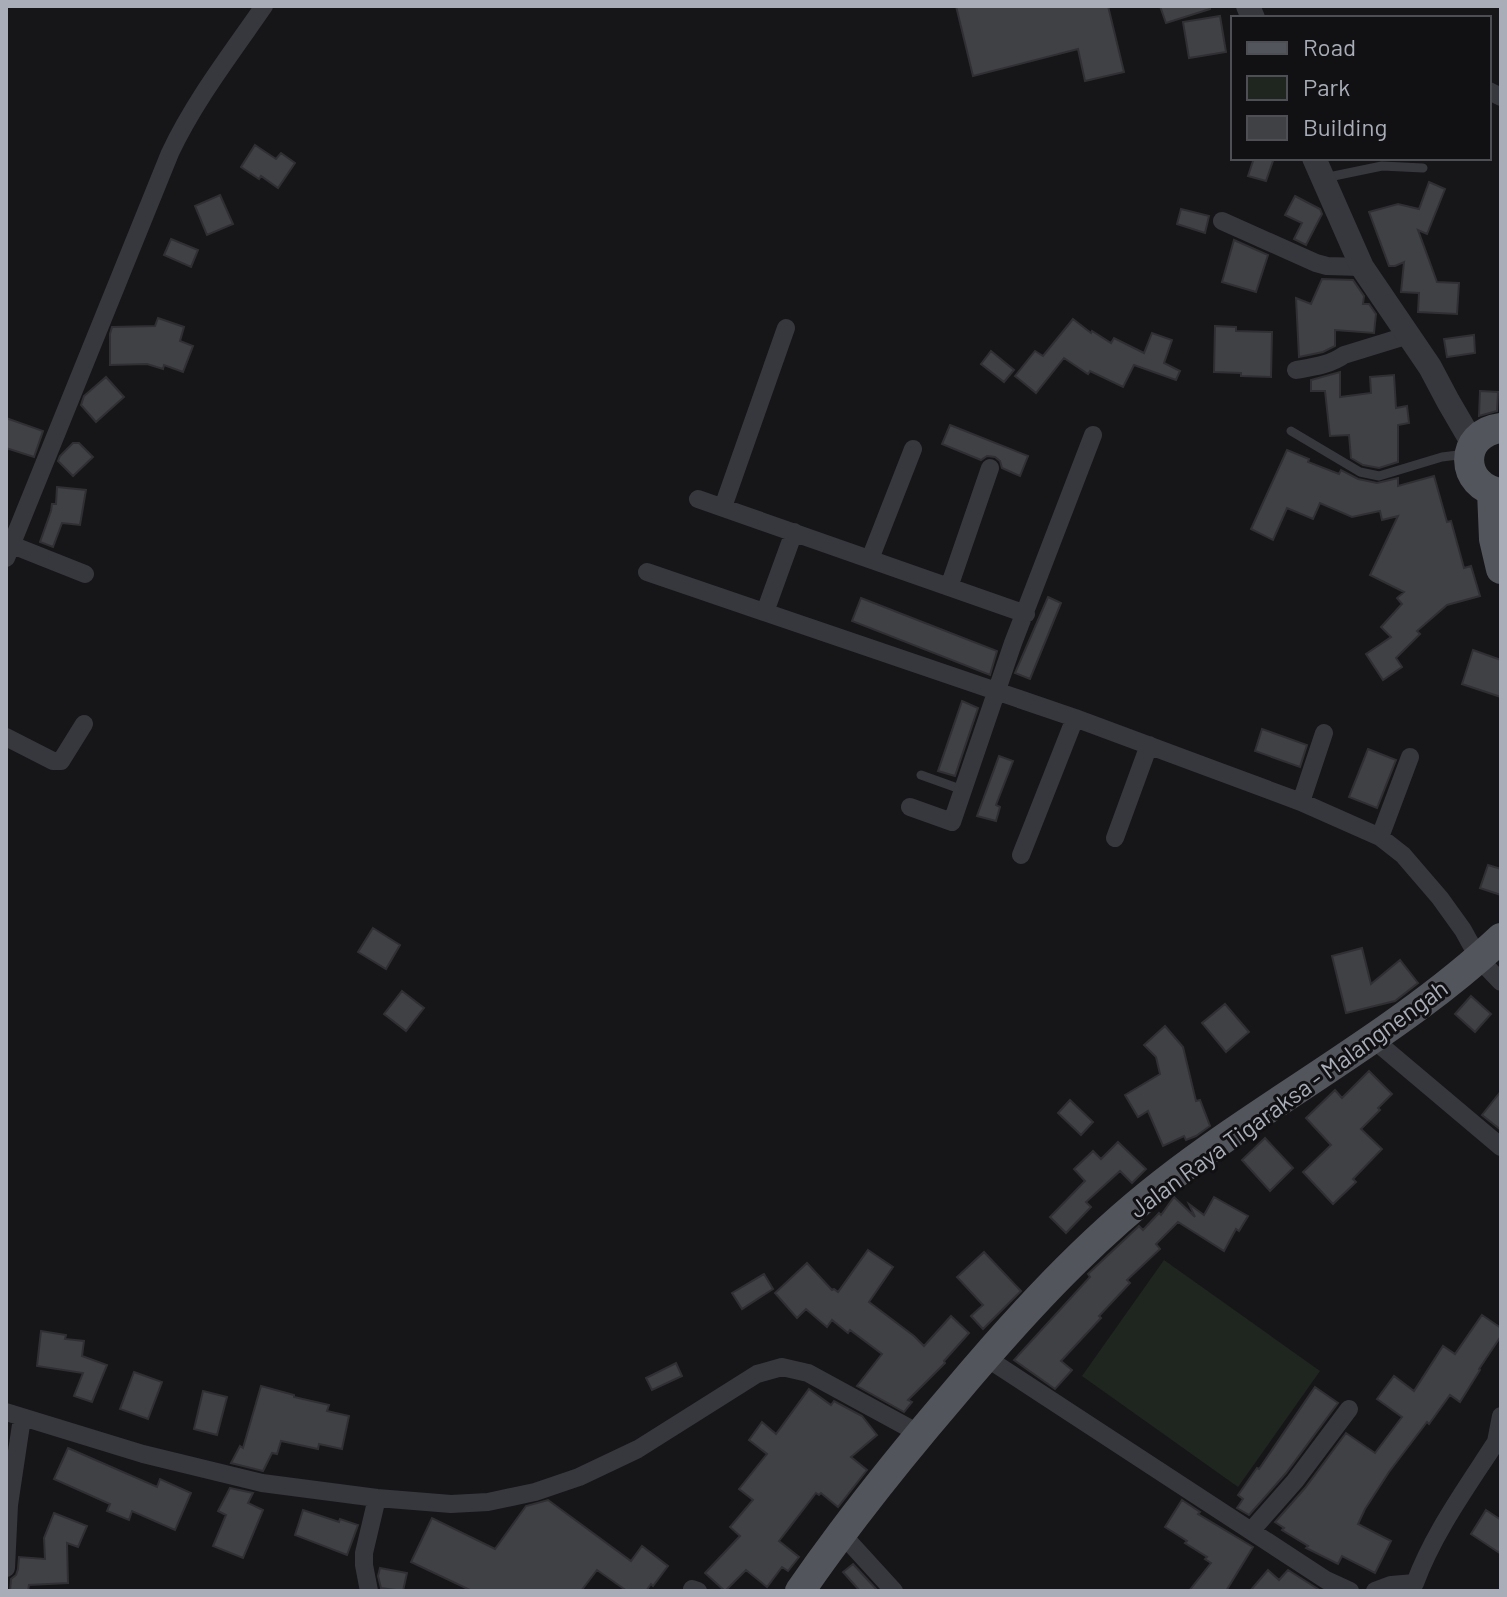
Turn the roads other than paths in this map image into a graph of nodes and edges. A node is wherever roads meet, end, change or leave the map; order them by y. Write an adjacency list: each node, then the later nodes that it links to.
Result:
1 (264, 6): 19 (street)
2 (1319, 168): 3 (lane); 5 (street)
3 (1423, 168)
4 (1222, 221): 5 (street)
5 (1362, 267): 7 (street)
6 (786, 328): 17 (street)
7 (1409, 335): 8 (street); 13 (street)
8 (1296, 370)
9 (1501, 428): 13 (main road)
10 (1291, 431): 13 (lane)
11 (1093, 435): 26 (street)
12 (913, 449): 20 (street)
13 (1471, 449): 15 (main road)
14 (990, 468): 24 (street)
15 (1496, 492): 21 (main road)
16 (698, 499): 17 (street)
17 (723, 507): 18 (street)
18 (794, 532): 20 (street); 25 (street)
19 (9, 552): 23 (street)
20 (870, 559): 24 (street)
21 (1501, 569)
22 (647, 572): 25 (street)
23 (85, 574)
24 (949, 587): 26 (street)
25 (765, 612): 27 (street)
26 (1026, 614): 27 (street)
27 (998, 692): 28 (street); 35 (street)
28 (1075, 718): 32 (street); 40 (street)
29 (84, 724): 31 (street)
30 (1324, 733): 36 (street)
31 (6, 737)
32 (1149, 745): 36 (street); 39 (street)
33 (1410, 757): 38 (street)
34 (921, 775): 35 (lane)
35 (963, 790): 37 (street)
36 (1301, 802): 38 (street)
37 (910, 807)
38 (1380, 837): 42 (street)
39 (1115, 838)
40 (1021, 855)
41 (1501, 938): 42 (main road, Jalan Raya Tigaraksa - Malangnengah)
42 (1479, 959): 43 (street); 44 (main road, Jalan Raya Tigaraksa - Malangnengah)
43 (1501, 982)
44 (1373, 1039): 45 (street); 46 (main road, Jalan Raya Tigaraksa - Malangnengah)
45 (1501, 1147)
46 (985, 1357): 50 (main road, Jalan Raya Tigaraksa - Malangnengah); 53 (street)
47 (1349, 1409): 53 (street)
48 (14, 1415): 52 (street); 55 (street)
49 (1501, 1416): 51 (street)
50 (920, 1434): 52 (street); 54 (main road, Jalan Raya Tigaraksa - Malangnengah)
51 (1498, 1444): 56 (street)
52 (377, 1498): 57 (street)
53 (1251, 1531): 60 (street)
54 (841, 1533): 58 (main road, Jalan Raya Tigaraksa - Malangnengah); 59 (street)
55 (6, 1568)
56 (1422, 1587): 61 (street)
57 (369, 1591)
58 (800, 1591)
59 (894, 1591)
60 (1350, 1591)
61 (1375, 1591)

